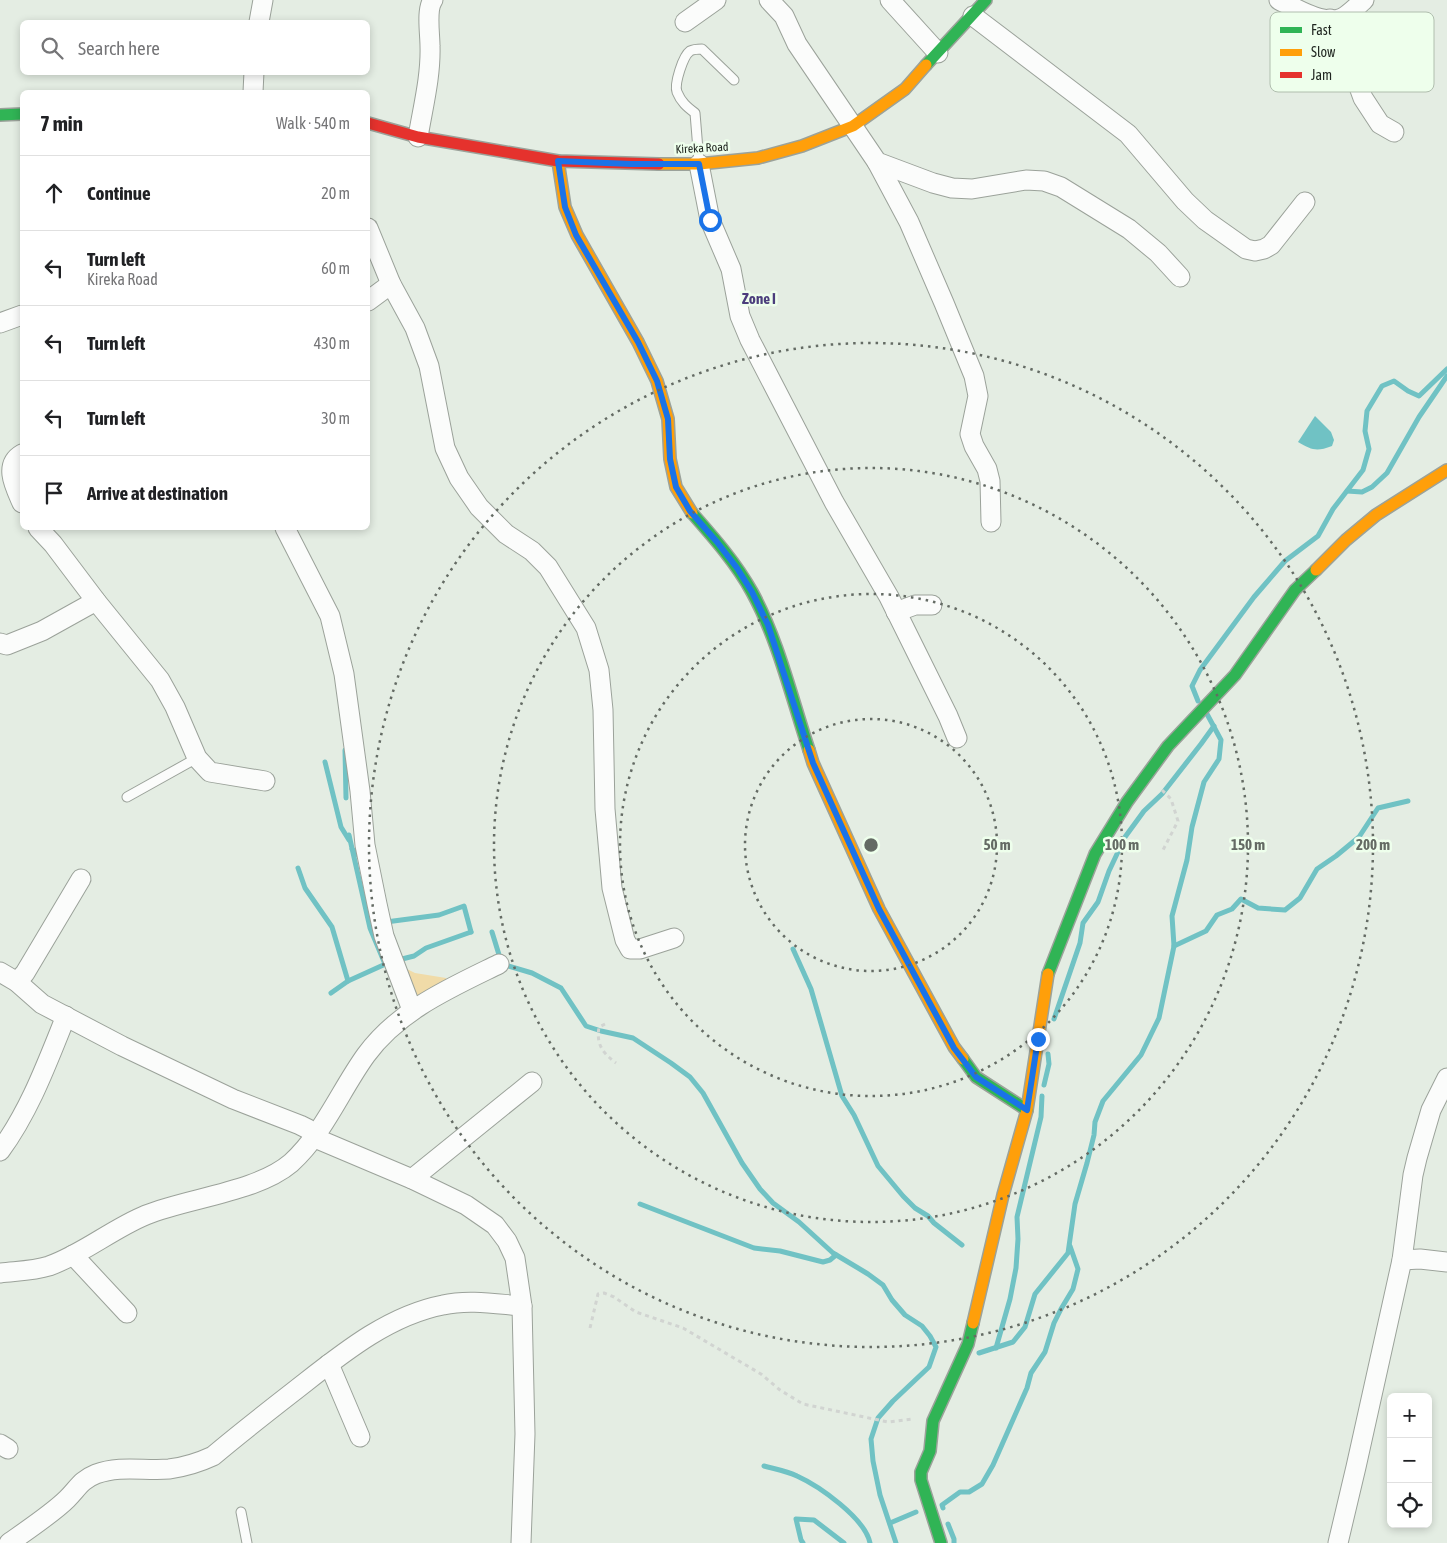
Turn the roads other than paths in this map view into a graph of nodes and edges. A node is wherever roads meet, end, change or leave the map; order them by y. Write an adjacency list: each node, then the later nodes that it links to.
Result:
1 (263, 0): 12 (street)
2 (433, 0): 24 (street)
3 (715, 0): 13 (street)
4 (769, 0): 22 (street)
5 (890, 0): 14 (street)
6 (986, 0): 11 (street, Kireka Road)
7 (1278, 0): 9 (street)
8 (1364, 0): 10 (street)
9 (1303, 12)
10 (1349, 12)
11 (973, 16): 14 (street, Kireka Road); 28 (street)
12 (259, 20)
13 (686, 22)
14 (938, 53): 22 (street, Kireka Road)
15 (254, 75): 17 (street)
16 (734, 80): 27 (lane)
17 (253, 90)
18 (1360, 92): 23 (street)
19 (20, 114): 20 (street)
20 (0, 116)
21 (370, 125): 24 (street, Kireka Road)
22 (853, 126): 26 (street); 27 (street, Kireka Road)
23 (1394, 132)
24 (418, 137): 25 (street, Kireka Road)
25 (558, 161): 27 (street, Kireka Road); 58 (street)
26 (877, 162): 30 (street); 38 (street)
27 (699, 164): 43 (street)
28 (1305, 202)
29 (370, 233): 31 (street)
30 (1180, 277)
31 (391, 284): 32 (street); 50 (street)
32 (370, 300)
33 (20, 316): 34 (street)
34 (0, 323)
35 (20, 456): 37 (street)
36 (1447, 470): 58 (street)
37 (20, 498)
38 (990, 522)
39 (40, 530): 41 (street)
40 (286, 530): 54 (street)
41 (96, 601): 44 (street); 46 (street)
42 (932, 604): 43 (street)
43 (896, 612): 45 (street)
44 (0, 643)
45 (957, 738)
46 (197, 758): 47 (street); 48 (lane)
47 (265, 780)
48 (127, 796)
49 (81, 879): 53 (street)
50 (674, 938)
51 (499, 964): 54 (street)
52 (0, 972): 53 (street)
53 (17, 982): 55 (street)
54 (412, 1010): 59 (street)
55 (66, 1016): 59 (street); 60 (street)
56 (1447, 1078): 63 (street)
57 (532, 1082): 61 (street)
58 (1027, 1110): 74 (street)
59 (315, 1138): 61 (street); 62 (street)
60 (0, 1151)
61 (412, 1179): 66 (street)
62 (73, 1255): 65 (street); 67 (street)
63 (1402, 1260): 64 (street); 75 (street)
64 (1447, 1262)
65 (0, 1273)
66 (522, 1306): 68 (street); 73 (street)
67 (127, 1313)
68 (329, 1364): 69 (street); 71 (street)
69 (360, 1437)
70 (241, 1512): 72 (lane)
71 (9, 1543)
72 (247, 1543)
73 (521, 1543)
74 (941, 1543)
75 (1338, 1543)

